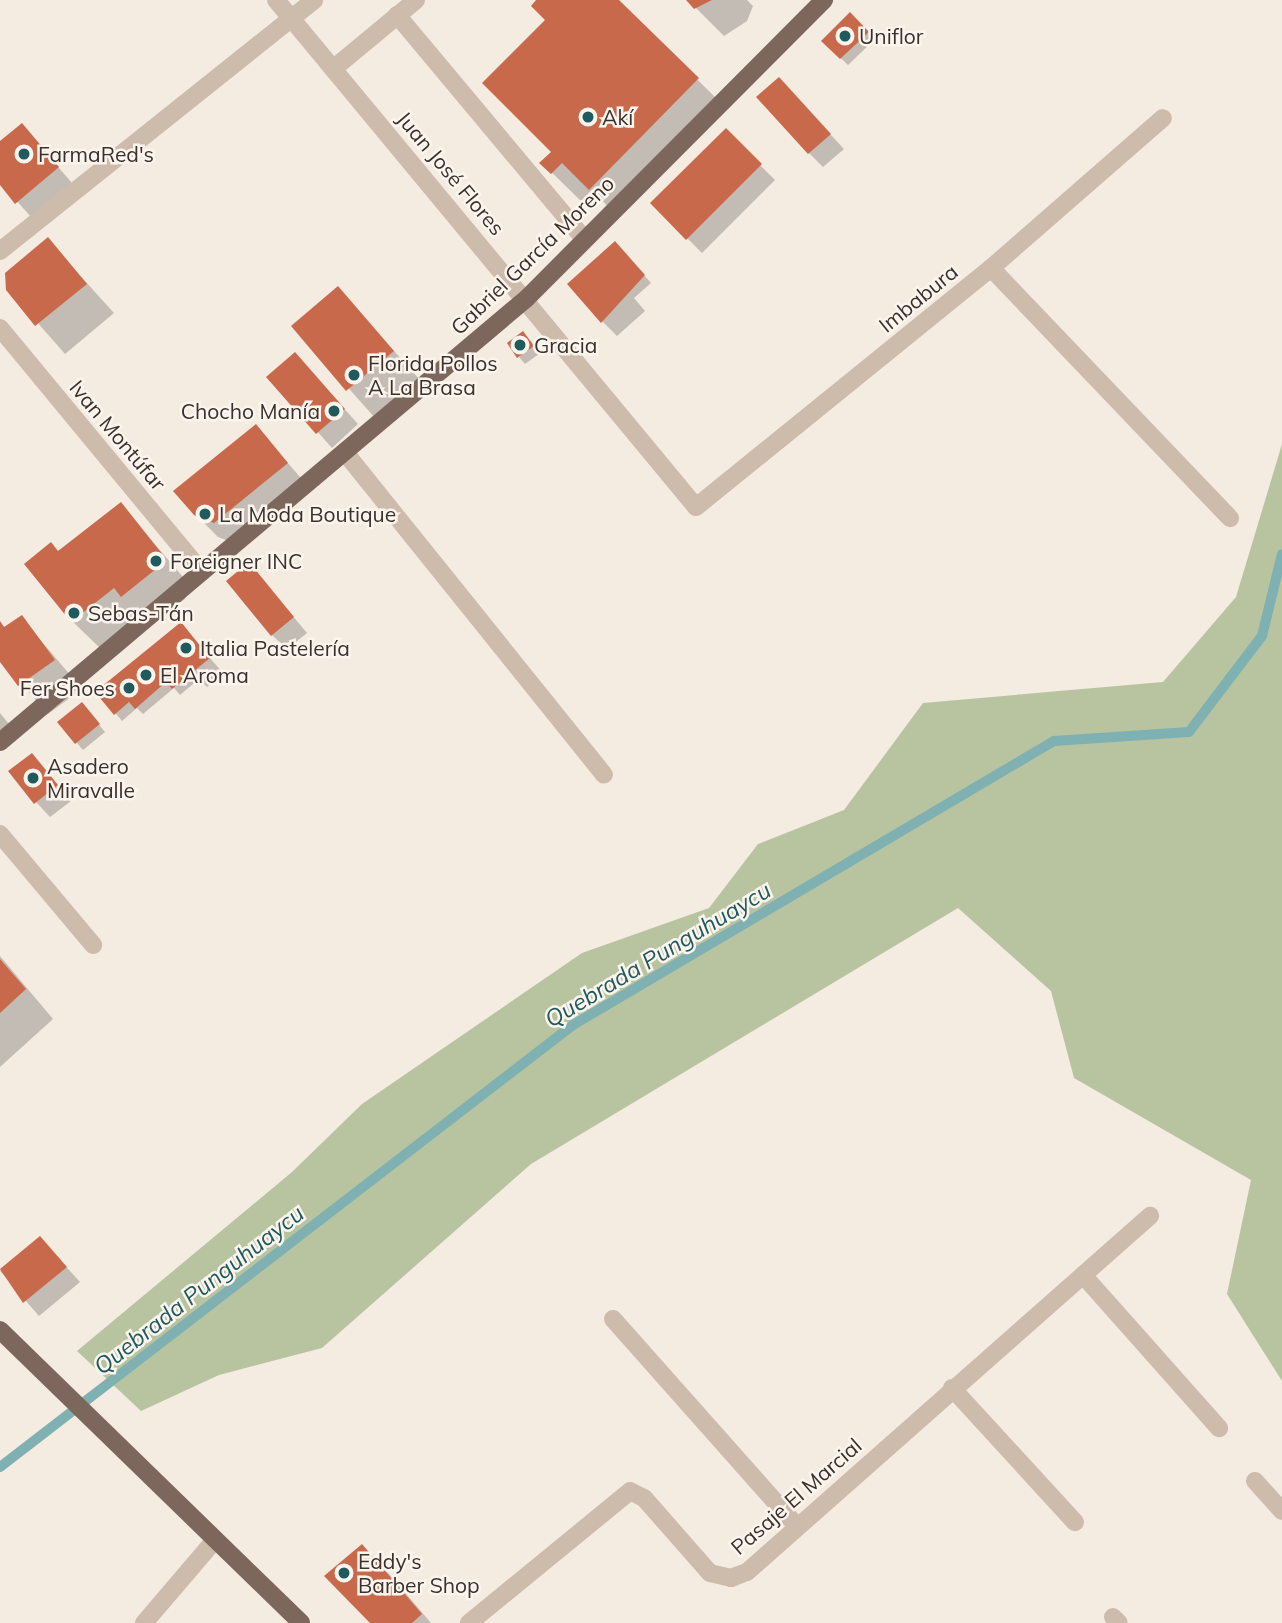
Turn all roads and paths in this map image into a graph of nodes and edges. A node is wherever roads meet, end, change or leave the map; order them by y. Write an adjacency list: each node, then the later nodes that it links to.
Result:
1 (276, 0): 6 (street, Juan José Flores)
2 (314, 0): 6 (street)
3 (416, 0): 5 (street)
4 (824, 0): 9 (main road, Gabriel García Moreno)
5 (397, 15): 7 (street); 9 (street)
6 (289, 17): 7 (street, Juan José Flores); 10 (street)
7 (332, 69): 12 (street, Juan José Flores)
8 (1163, 118): 11 (street, Imbabura)
9 (584, 239): 12 (main road, Gabriel García Moreno)
10 (0, 250)
11 (992, 268): 15 (street, Imbabura); 16 (street)
12 (527, 298): 14 (main road, Gabriel García Moreno); 15 (street, Juan José Flores)
13 (0, 328): 17 (street, Ivan Montúfar)
14 (346, 455): 17 (main road, Gabriel García Moreno); 19 (street)
15 (696, 507)
16 (1230, 518)
17 (201, 571): 18 (main road, Gabriel García Moreno)
18 (0, 742)
19 (604, 775)
20 (0, 834): 21 (street)
21 (93, 945)
22 (1150, 1216): 23 (street, Pasaje El Marcial)
23 (1083, 1275): 26 (street, Pasaje El Marcial); 27 (street)
24 (613, 1319): 31 (street)
25 (0, 1329): 32 (main road)
26 (952, 1388): 30 (street); 31 (street, Pasaje El Marcial)
27 (1219, 1428)
28 (1255, 1481): 29 (street)
29 (1282, 1511)
30 (1075, 1522)
31 (797, 1525): 35 (street, Pasaje El Marcial)
32 (215, 1540): 33 (street); 34 (main road)
33 (144, 1623)
34 (301, 1623)
35 (469, 1623)

